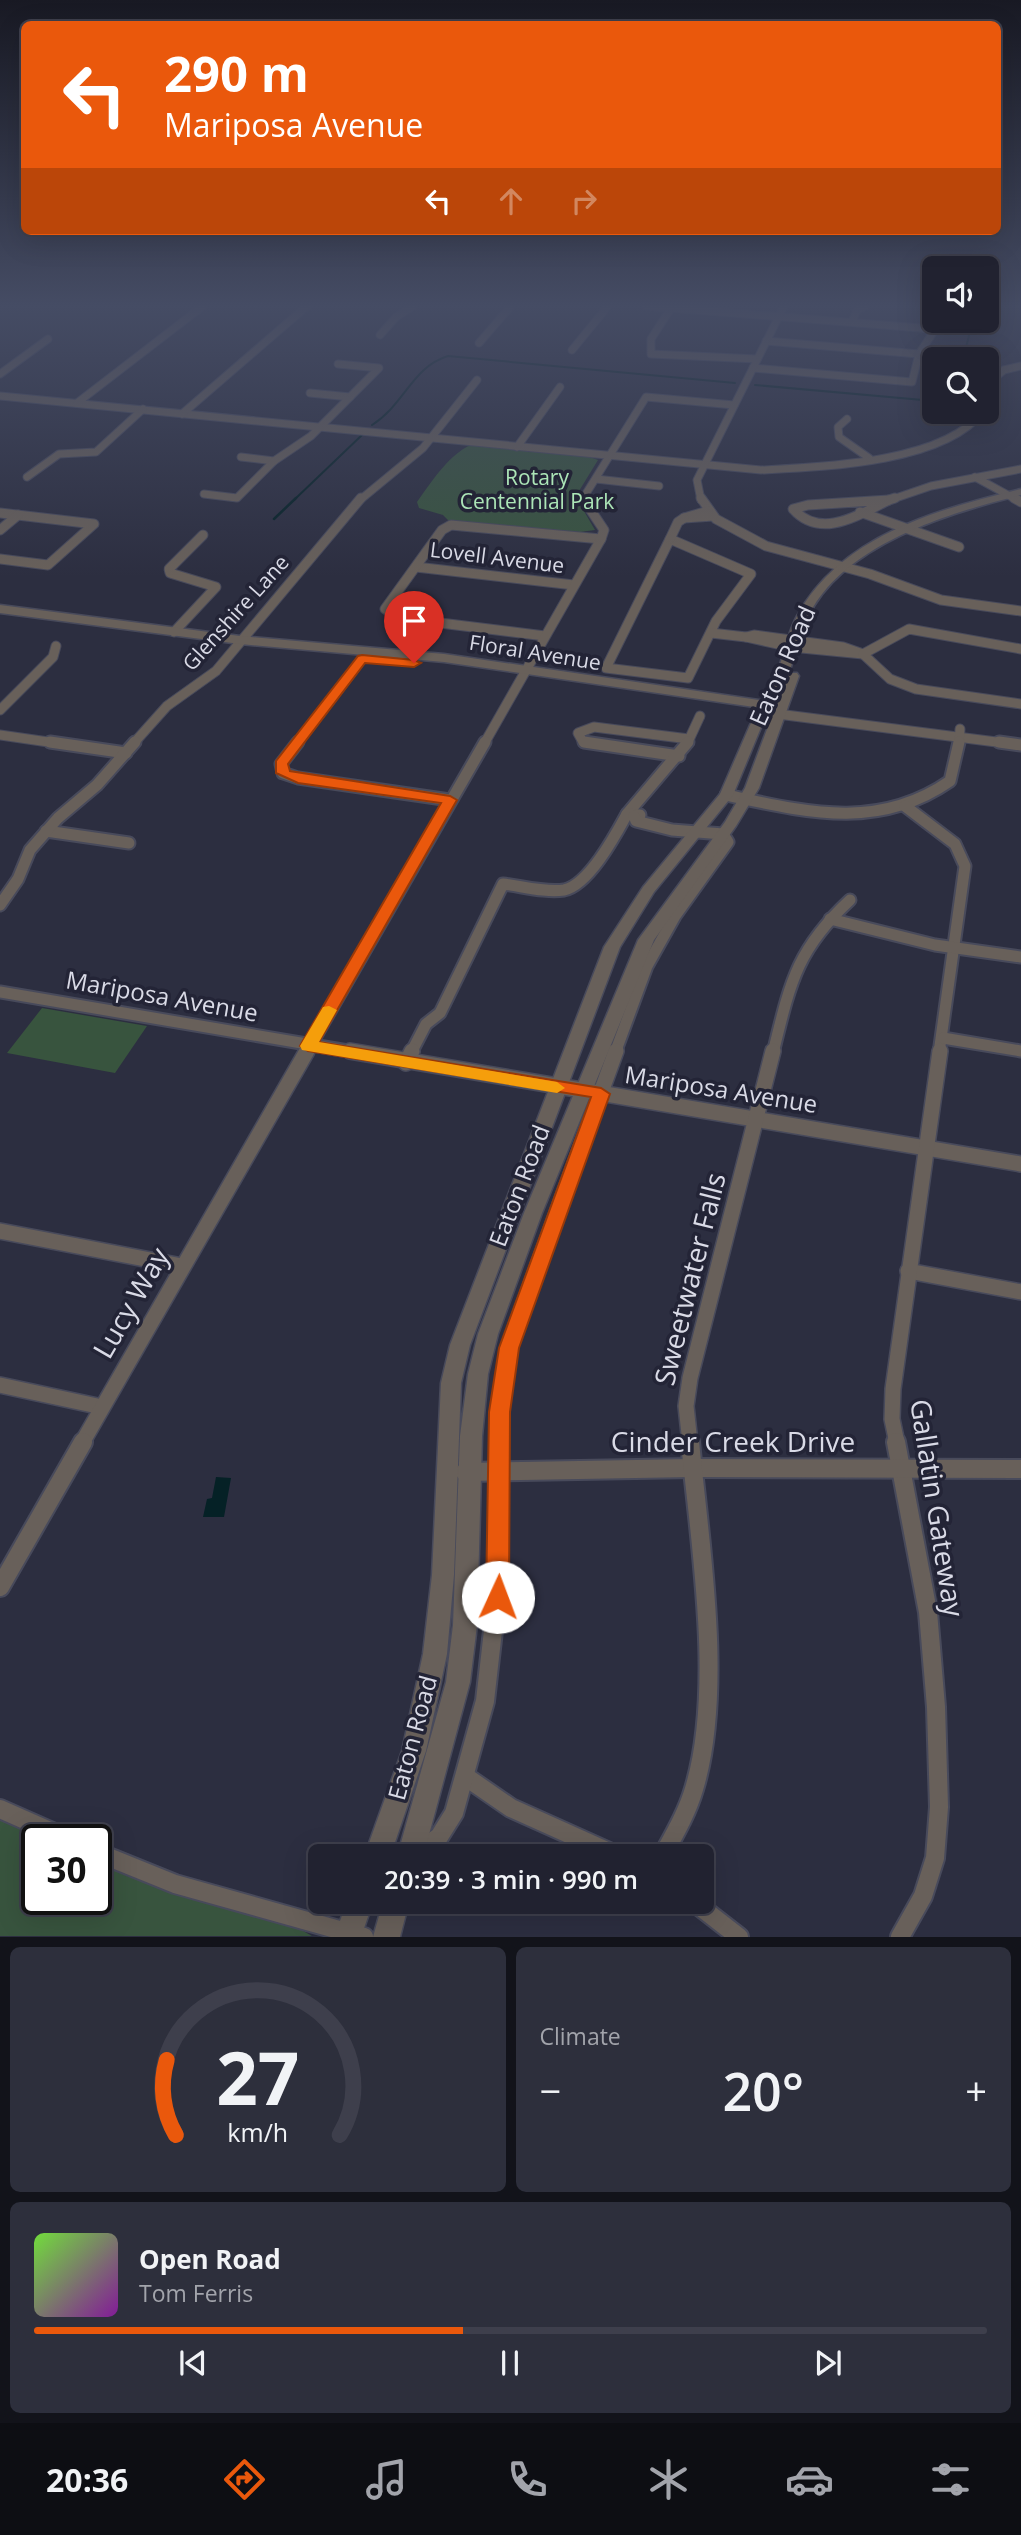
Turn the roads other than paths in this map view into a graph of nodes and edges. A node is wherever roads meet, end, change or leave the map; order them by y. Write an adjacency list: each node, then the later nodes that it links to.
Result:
1 (4, 396): 9 (street)
2 (86, 396): 9 (street)
3 (203, 396): 12 (street)
4 (344, 396): 8 (street)
5 (464, 396): 16 (street, Glenshire Lane)
6 (553, 396): 17 (street)
7 (738, 396): 10 (street)
8 (350, 397): 15 (street)
9 (77, 403): 11 (street)
10 (734, 405): 18 (street); 22 (street)
11 (143, 409): 12 (street); 24 (street)
12 (183, 414): 15 (street)
13 (847, 419): 20 (street)
14 (976, 424): 20 (street)
15 (321, 427): 16 (street); 21 (street)
16 (431, 438): 17 (street); 53 (street, Glenshire Lane)
17 (517, 447): 18 (street)
18 (610, 456): 22 (street); 26 (street)
19 (241, 457): 21 (street)
20 (869, 458): 22 (street)
21 (274, 461): 28 (street)
22 (704, 465): 33 (street)
23 (1021, 468): 25 (street)
24 (27, 477)
25 (975, 477): 29 (street); 30 (street)
26 (596, 479): 27 (street); 39 (street)
27 (659, 486)
28 (204, 494)
29 (1016, 496): 37 (street, Eaton Road)
30 (888, 500): 31 (street); 34 (street)
31 (844, 503): 34 (street); 34 (street)
32 (0, 513): 35 (street)
33 (711, 513): 40 (street); 44 (street)
34 (862, 513): 37 (street)
35 (18, 515): 36 (street); 42 (street)
36 (0, 530)
37 (908, 530): 41 (street); 44 (street, Eaton Road)
38 (202, 535): 50 (street)
39 (601, 539): 43 (street); 45 (street, Lucy Way)
40 (669, 539): 51 (street); 51 (street)
41 (959, 547)
42 (0, 559)
43 (416, 567): 45 (street, Lovell Avenue); 49 (street)
44 (847, 568): 47 (street); 54 (street, Eaton Road)
45 (574, 585): 52 (street, Lucy Way)
46 (0, 609): 50 (street, Floral Avenue)
47 (1021, 611)
48 (0, 618): 53 (street, Floral Avenue)
49 (400, 618): 52 (street)
50 (174, 632): 53 (street, Floral Avenue)
51 (711, 632): 54 (street)
52 (545, 635): 59 (street, Lucy Way)
53 (237, 644): 58 (street, Floral Avenue); 59 (street, Floral Avenue); 69 (street, Glenshire Lane)
54 (797, 644): 57 (street); 62 (street, Eaton Road)
55 (56, 646): 61 (street)
56 (1021, 649): 57 (street)
57 (863, 654): 60 (street)
58 (362, 659): 59 (street, Floral Avenue); 73 (street)
59 (523, 675): 62 (street, Floral Avenue); 73 (street, Lucy Way)
60 (1021, 704)
61 (0, 710)
62 (775, 710): 64 (street, Floral Avenue); 71 (street, Eaton Road); 72 (street, Eaton Road)
63 (699, 716): 67 (street)
64 (960, 734): 66 (street, Floral Avenue); 68 (street, Floral Avenue); 74 (street)
65 (0, 735): 69 (street)
66 (1021, 737)
67 (689, 739): 70 (street); 70 (street)
68 (1021, 746)
69 (125, 753): 77 (street, Glenshire Lane)
70 (679, 756): 75 (street)
71 (726, 795): 72 (street); 76 (street, Eaton Road)
72 (746, 799): 74 (street); 78 (street, Eaton Road)
73 (450, 800): 87 (street, Lucy Way)
74 (905, 806): 83 (street, Gallatin Gateway)
75 (631, 815): 76 (street); 89 (street)
76 (690, 830): 78 (street); 90 (street, Eaton Road)
77 (46, 831): 79 (street); 81 (street, Glenshire Lane)
78 (723, 834): 91 (street, Eaton Road)
79 (129, 843)
80 (850, 900): 82 (street, Sweetwater Falls)
81 (0, 905)
82 (830, 919): 83 (street); 92 (street, Sweetwater Falls)
83 (956, 948): 84 (street); 86 (street, Gallatin Gateway)
84 (1021, 957)
85 (0, 992): 87 (street, Mariposa Avenue)
86 (943, 1038): 88 (street); 93 (street, Gallatin Gateway)
87 (308, 1046): 89 (street, Mariposa Avenue); 96 (street, Lucy Way)
88 (1021, 1051)
89 (406, 1063): 90 (street, Mariposa Avenue)
90 (557, 1088): 91 (street, Mariposa Avenue); 106 (street, Eaton Road)
91 (592, 1092): 92 (street, Mariposa Avenue); 104 (street, Eaton Road); 105 (street, Eaton Road)
92 (756, 1119): 93 (street, Mariposa Avenue); 102 (street, Sweetwater Falls)
93 (927, 1148): 94 (street, Mariposa Avenue); 97 (street, Gallatin Gateway)
94 (1021, 1164)
95 (0, 1231): 96 (street)
96 (182, 1266): 100 (street, Lucy Way)
97 (908, 1270): 98 (street); 101 (street, Gallatin Gateway)
98 (1021, 1292)
99 (0, 1385): 100 (street)
100 (102, 1407): 107 (street, Lucy Way)
101 (901, 1467): 102 (street, Cinder Creek Drive); 103 (street, Cinder Creek Drive); 123 (street, Gallatin Gateway)
102 (692, 1468): 104 (street, Cinder Creek Drive); 115 (street, Sweetwater Falls)
103 (1021, 1469)
104 (499, 1470): 105 (street, Cinder Creek Drive); 108 (street, Eaton Road)
105 (472, 1472): 106 (street, Cinder Creek Drive); 112 (street, Eaton Road)
106 (446, 1473): 111 (street, Eaton Road)
107 (0, 1587)
108 (466, 1777): 113 (street, Eaton Road); 114 (street)
109 (0, 1809): 110 (street)
110 (34, 1824)
111 (382, 1844)
112 (414, 1844)
113 (427, 1844)
114 (591, 1844)
115 (669, 1844)
116 (112, 1858): 120 (street)
117 (358, 1914): 120 (street)
118 (393, 1914): 121 (street)
119 (709, 1914): 122 (street)
120 (354, 1935)
121 (386, 1937)
122 (739, 1937)
123 (900, 1937)

